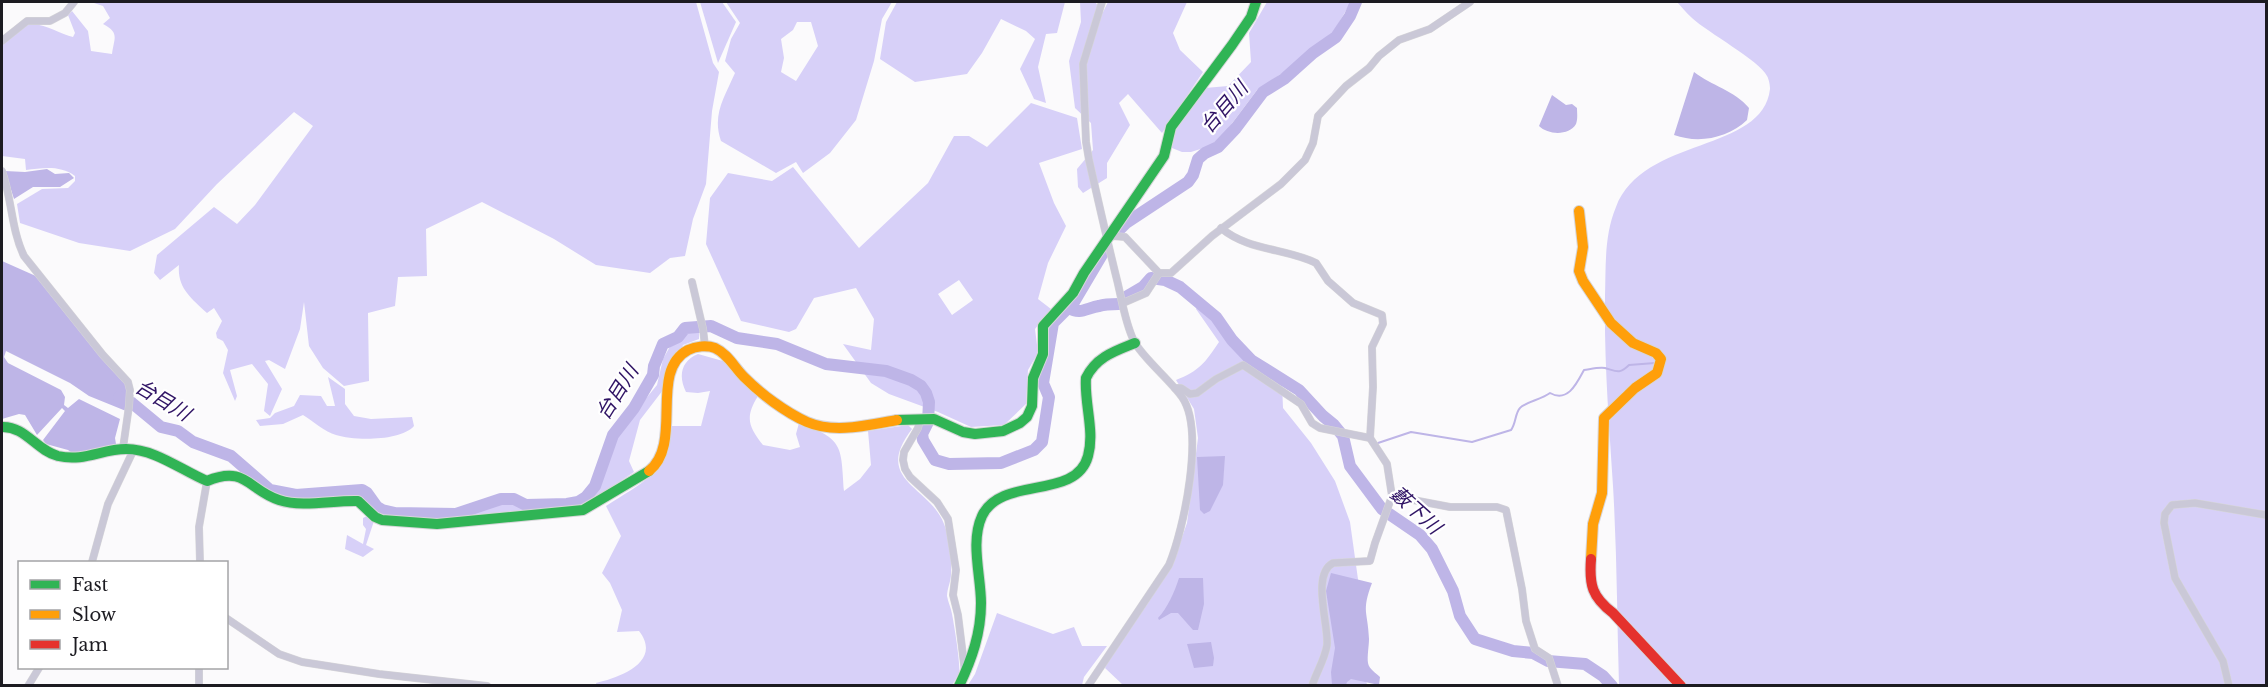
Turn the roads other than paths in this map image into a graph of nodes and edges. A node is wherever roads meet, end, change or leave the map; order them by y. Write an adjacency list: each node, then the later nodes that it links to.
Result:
1 (74, 2): 5 (street)
2 (1102, 2): 9 (street)
3 (1256, 2): 9 (street)
4 (1470, 2): 8 (street)
5 (2, 41)
6 (2, 171): 19 (street)
7 (1579, 211): 36 (street)
8 (1221, 228): 10 (street); 18 (street)
9 (1107, 240): 10 (street); 12 (street); 16 (street)
10 (1158, 276): 12 (street)
11 (692, 282): 14 (street)
12 (1123, 303): 13 (street)
13 (1135, 343): 15 (street); 28 (street)
14 (705, 346): 16 (street); 20 (street)
15 (1175, 388): 18 (street); 33 (street)
16 (926, 419): 28 (street)
17 (2, 427): 19 (street)
18 (1370, 438): 21 (street)
19 (128, 448): 20 (street); 23 (street)
20 (207, 481): 24 (street)
21 (1392, 496): 34 (street); 35 (street)
22 (2266, 516): 37 (street)
23 (92, 561)
24 (200, 561)
25 (228, 619): 31 (street)
26 (38, 669): 29 (street)
27 (199, 669): 30 (street)
28 (966, 673): 32 (street)
29 (28, 686)
30 (199, 686)
31 (487, 686)
32 (959, 686)
33 (1088, 686)
34 (1312, 686)
35 (1558, 686)
36 (1681, 686)
37 (2229, 686)

